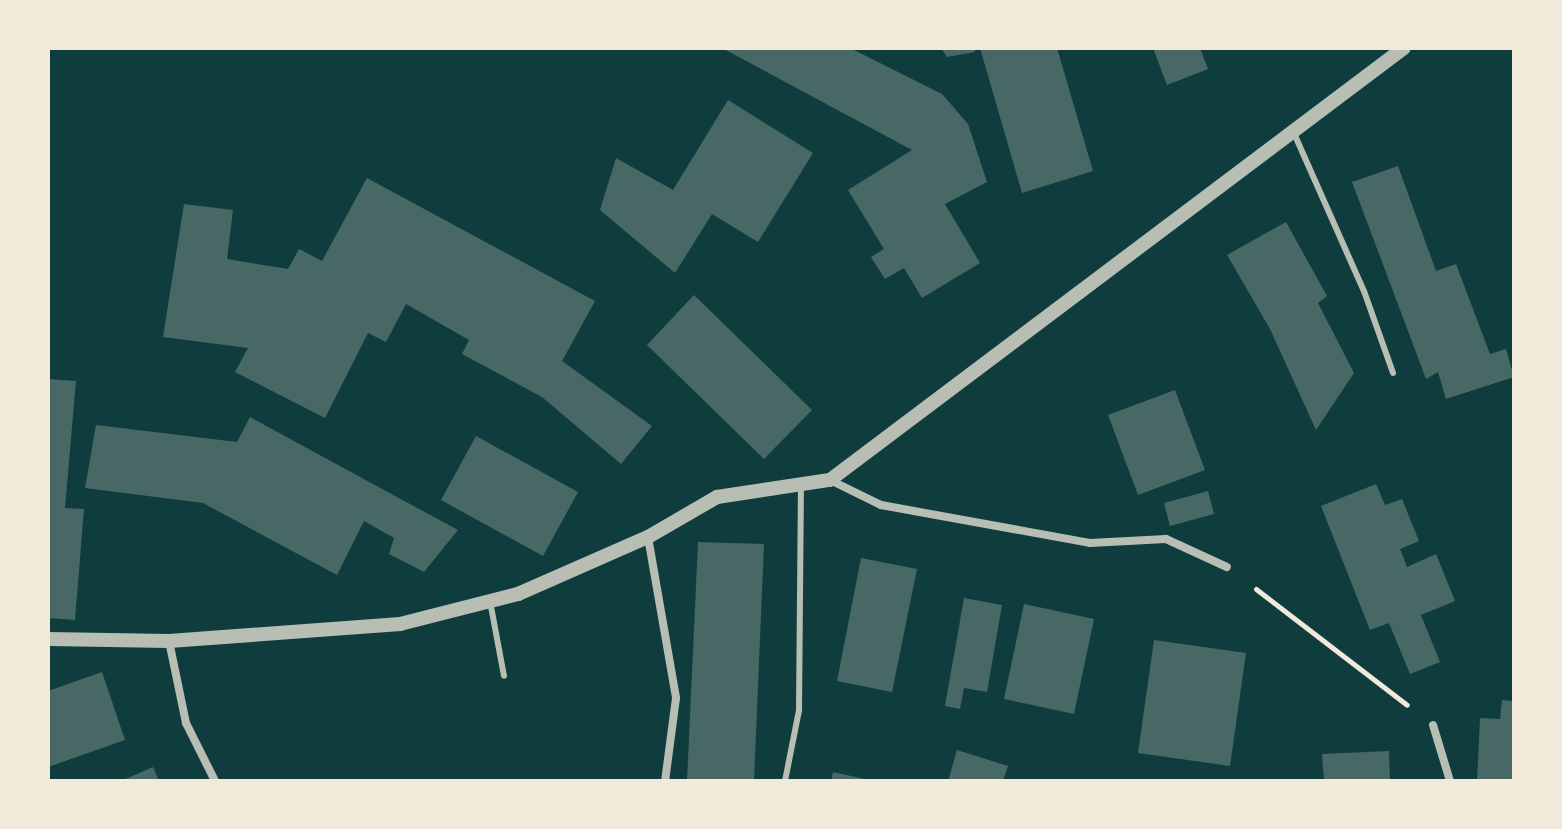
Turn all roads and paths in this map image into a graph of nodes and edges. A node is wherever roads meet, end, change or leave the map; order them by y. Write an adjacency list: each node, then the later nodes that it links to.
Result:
1 (1404, 48): 2 (street)
2 (1293, 131): 3 (lane); 4 (street)
3 (1393, 373)
4 (830, 480): 5 (street); 7 (street)
5 (801, 484): 6 (street); 15 (lane)
6 (648, 537): 8 (street); 14 (street)
7 (1227, 567): 12 (path)
8 (490, 601): 10 (street); 11 (lane)
9 (48, 639): 10 (street)
10 (169, 641): 13 (street)
11 (504, 676)
12 (1433, 725): 16 (street)
13 (215, 781)
14 (665, 781)
15 (785, 781)
16 (1450, 781)

